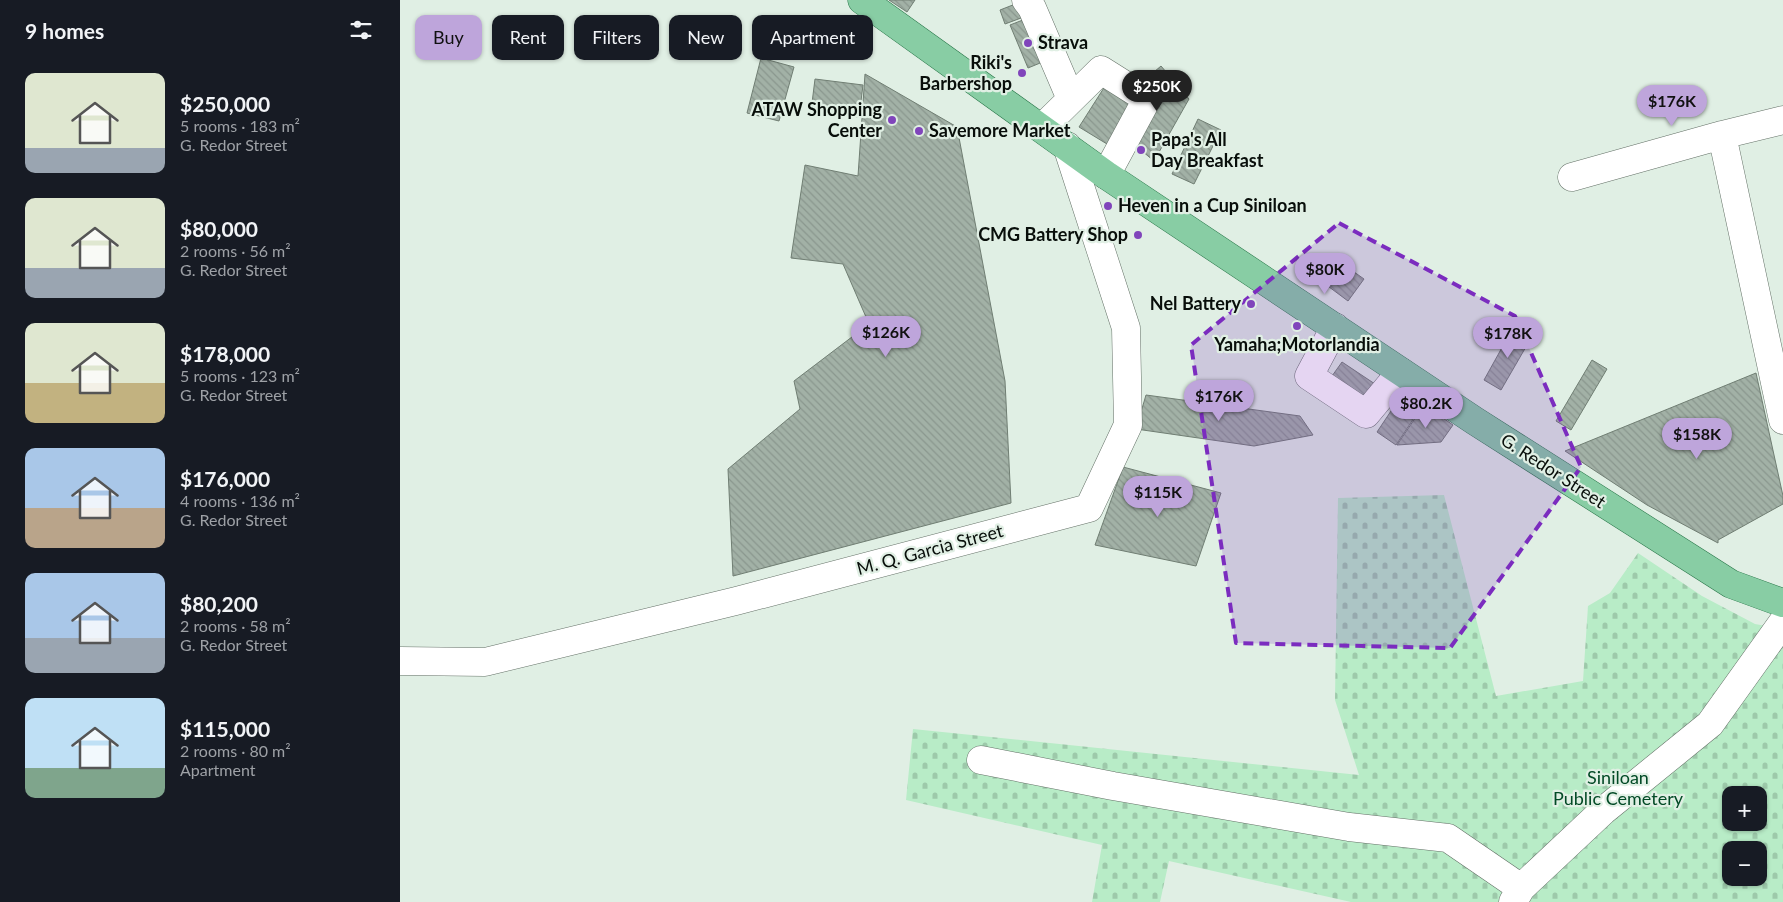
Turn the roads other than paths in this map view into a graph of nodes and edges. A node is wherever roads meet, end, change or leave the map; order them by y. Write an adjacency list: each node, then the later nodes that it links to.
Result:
1 (862, 0): 5 (main road, G. Redor Street)
2 (1026, 0): 3 (street)
3 (1071, 99): 5 (street); 8 (street)
4 (1783, 120): 6 (street)
5 (1042, 128): 7 (main road, G. Redor Street)
6 (1722, 135): 9 (street); 12 (street)
7 (1067, 146): 8 (main road, G. Redor Street); 15 (street, M. Q. Garcia Street)
8 (1106, 175): 10 (main road, G. Redor Street)
9 (1572, 177)
10 (1335, 327): 11 (main road, G. Redor Street); 11 (street)
11 (1401, 372): 13 (main road, G. Redor Street)
12 (1783, 420)
13 (1783, 602)
14 (1783, 622): 17 (street)
15 (400, 661)
16 (981, 760): 17 (street)
17 (1517, 895)

